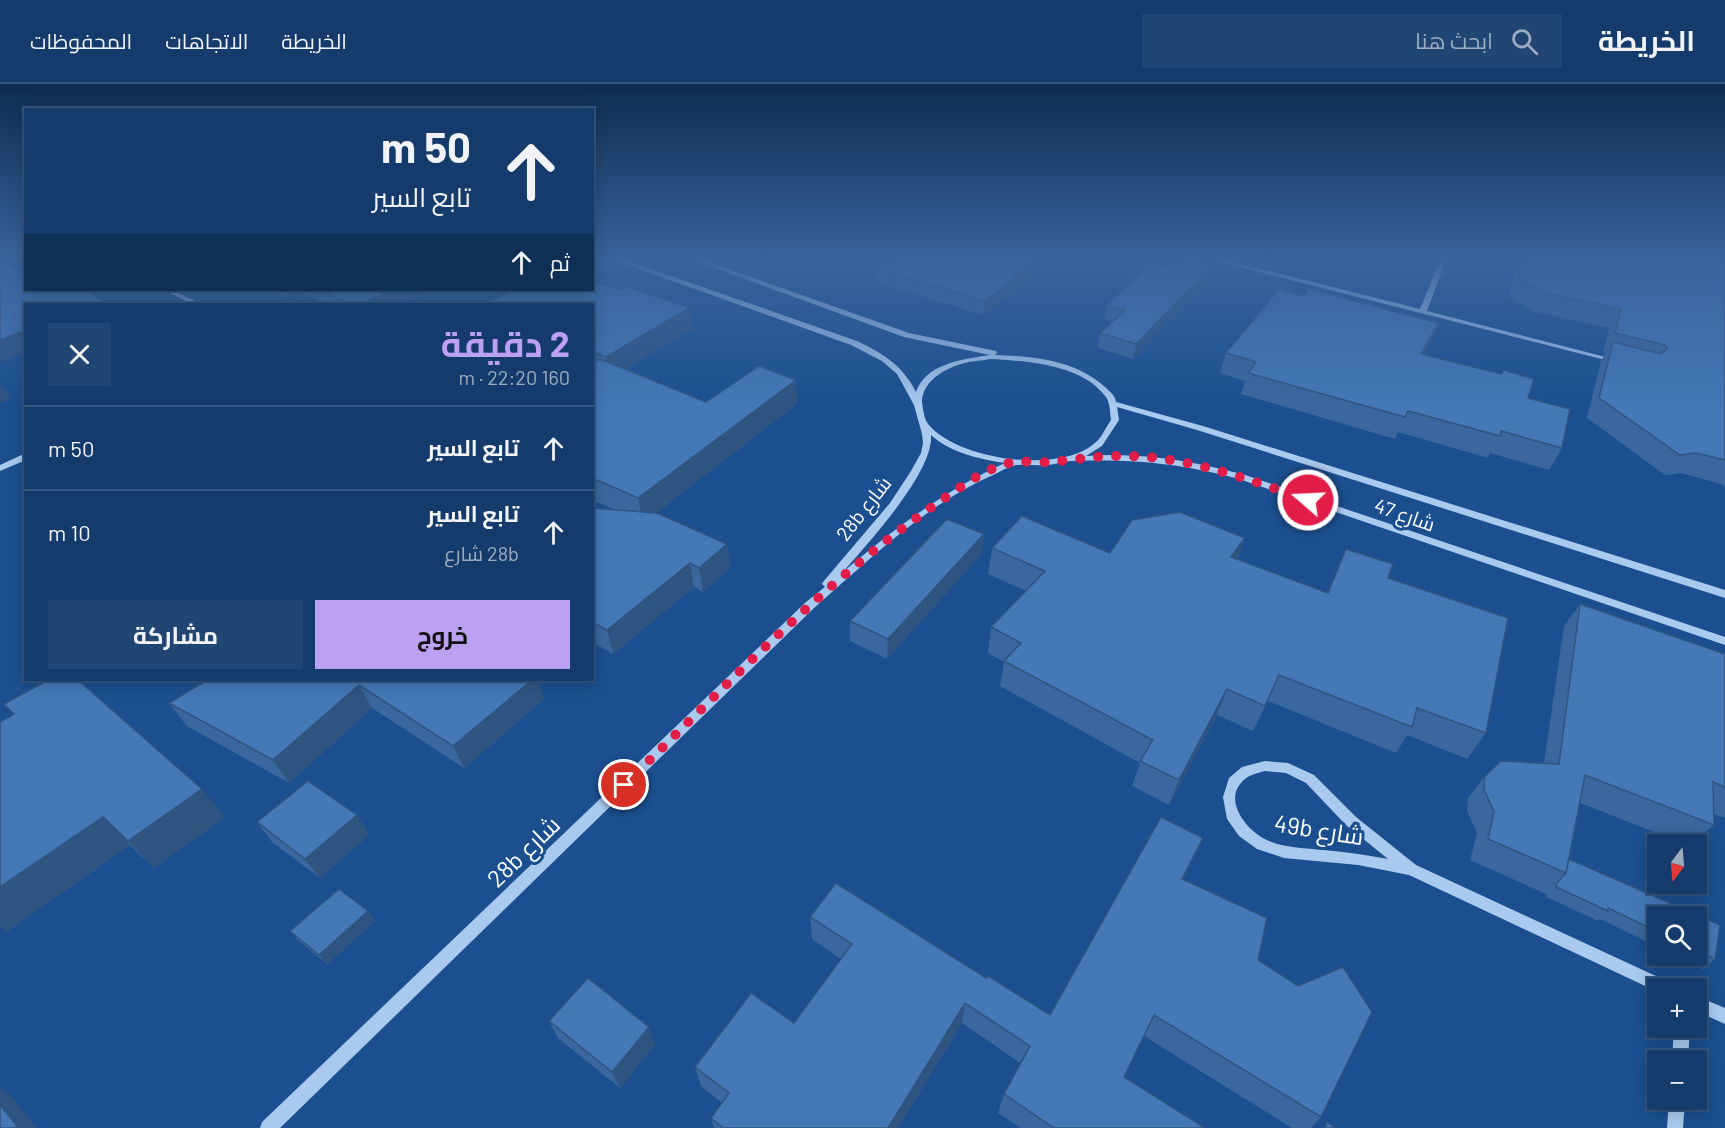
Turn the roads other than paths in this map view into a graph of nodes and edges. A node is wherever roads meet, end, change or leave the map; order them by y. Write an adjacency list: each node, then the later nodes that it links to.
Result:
1 (756, 309): 9 (street)
2 (833, 309): 6 (street)
3 (1410, 309): 5 (street)
4 (1424, 309): 5 (street)
5 (1423, 312): 7 (street)
6 (1003, 355): 8 (street); 9 (street)
7 (1620, 362)
8 (1115, 404): 12 (street); 15 (street, شارع 47)
9 (918, 409): 10 (street)
10 (926, 426): 13 (street); 16 (street, 28b شارع)
11 (24, 457): 14 (street)
12 (1066, 460): 13 (street, شارع 47); 17 (street, شارع 47)
13 (1013, 462): 16 (street, 28b شارع)
14 (0, 468)
15 (1725, 594)
16 (810, 606): 23 (street, 28b شارع)
17 (1725, 641)
18 (1411, 869): 18 (street, 49b شارع); 19 (street, 49b شارع)
19 (1647, 979)
20 (1707, 1008): 21 (street)
21 (1725, 1016)
22 (1676, 1110): 24 (street)
23 (268, 1128)
24 (1675, 1128)

